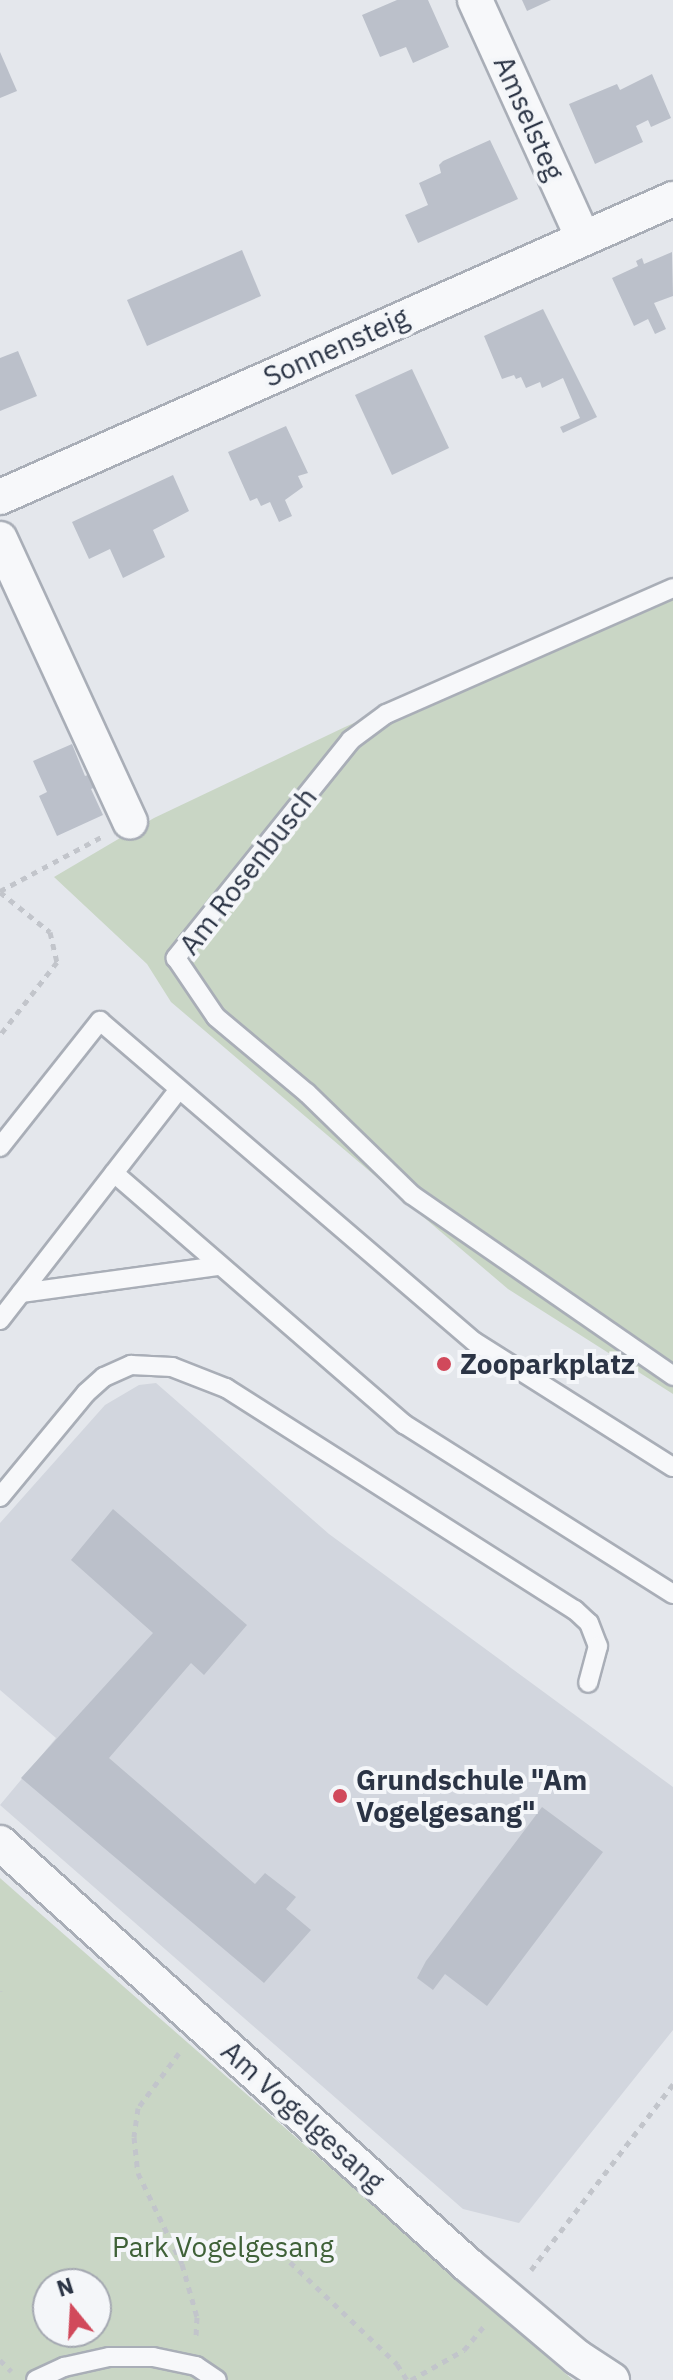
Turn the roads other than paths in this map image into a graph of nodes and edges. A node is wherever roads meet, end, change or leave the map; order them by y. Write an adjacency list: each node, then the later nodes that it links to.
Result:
1 (475, 0): 3 (street, Amselsteg)
2 (673, 199): 3 (street, Sonnensteig)
3 (582, 236): 4 (street, Sonnensteig)
4 (0, 497)
5 (0, 539): 7 (street)
6 (673, 588): 14 (lane, Am Rosenbusch)
7 (130, 821)
8 (179, 1089): 9 (lane); 10 (lane); 15 (lane)
9 (0, 1147)
10 (114, 1173): 11 (lane); 12 (lane)
11 (217, 1266): 12 (lane); 17 (lane)
12 (21, 1293): 13 (lane)
13 (0, 1320)
14 (673, 1376)
15 (673, 1467)
16 (0, 1497): 18 (lane)
17 (673, 1594)
18 (588, 1683)
19 (0, 1843): 22 (street, Am Vogelgesang)
20 (36, 2380): 21 (lane)
21 (217, 2380)
22 (612, 2380)

